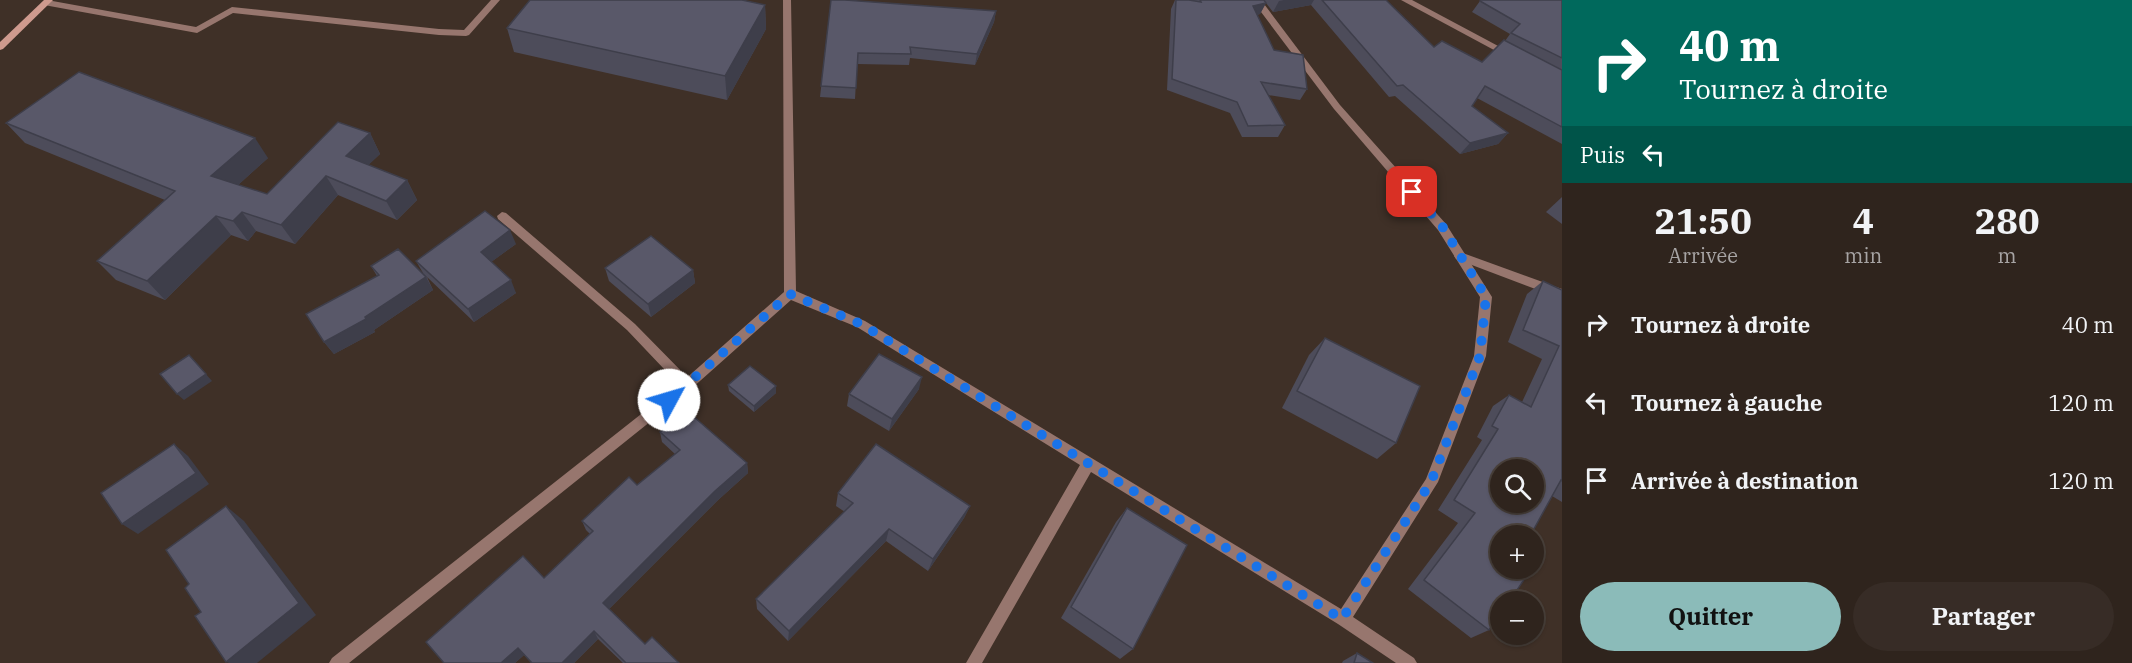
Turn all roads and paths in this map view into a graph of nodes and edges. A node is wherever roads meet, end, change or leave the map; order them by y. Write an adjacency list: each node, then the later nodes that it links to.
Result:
1 (496, 0): 5 (street)
2 (787, 0): 10 (street)
3 (1256, 0): 9 (street)
4 (1405, 0): 7 (street)
5 (48, 1): 6 (main road)
6 (0, 47)
7 (1520, 60)
8 (502, 216): 12 (street)
9 (1460, 256): 11 (street); 14 (street)
10 (790, 294): 12 (street); 13 (street)
11 (1562, 294)
12 (687, 385): 15 (street)
13 (1088, 464): 14 (street); 16 (street)
14 (1342, 619): 17 (street)
15 (338, 663)
16 (974, 663)
17 (1409, 663)

